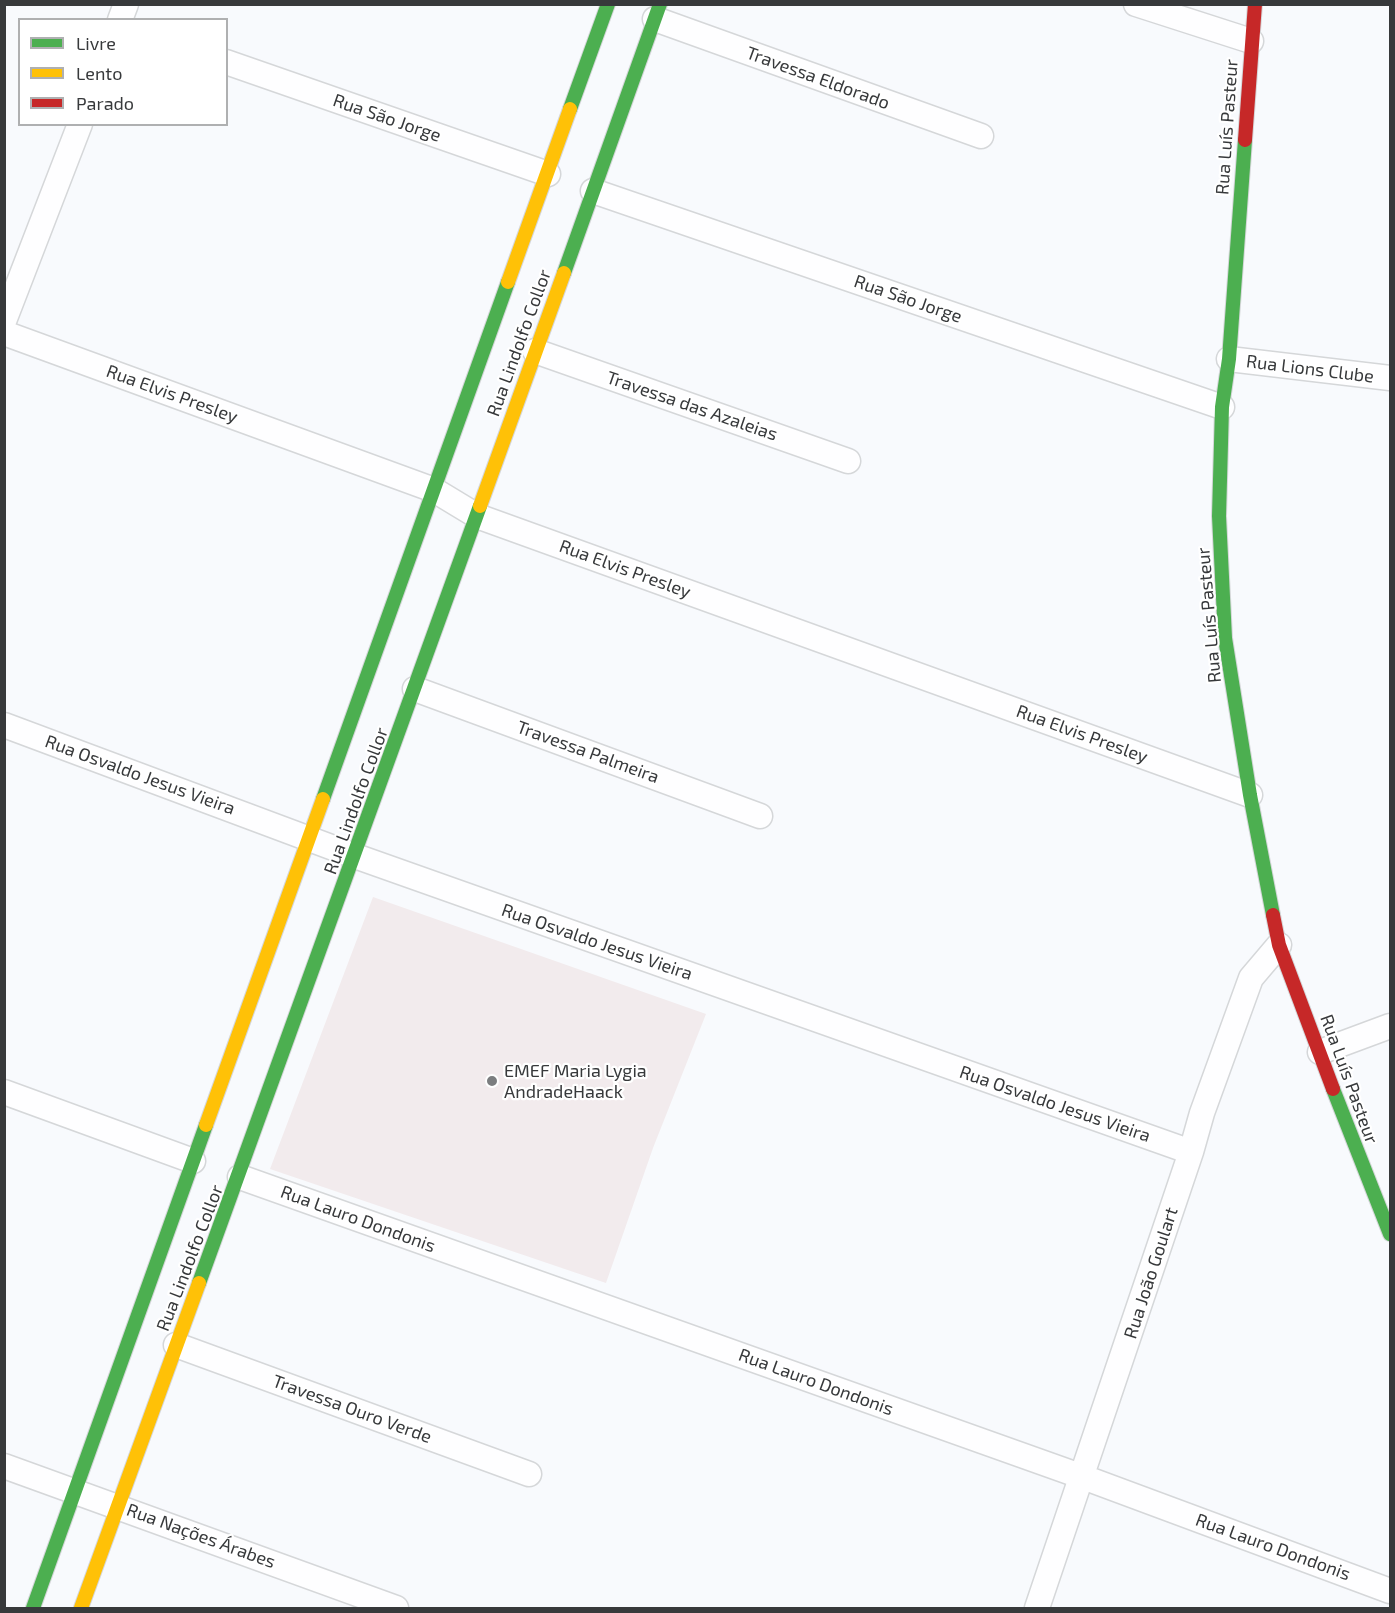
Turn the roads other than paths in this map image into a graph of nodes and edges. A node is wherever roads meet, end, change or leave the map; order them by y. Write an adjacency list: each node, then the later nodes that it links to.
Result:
1 (608, 4): 9 (street, Rua Lindolfo Collor)
2 (1136, 4): 5 (street)
3 (1255, 4): 5 (street, Rua Luís Pasteur)
4 (658, 12): 8 (street, Travessa Eldorado); 10 (street, Rua Lindolfo Collor)
5 (1251, 41): 14 (street, Rua Luís Pasteur)
6 (228, 63): 9 (street, Rua São Jorge)
7 (79, 126): 11 (street)
8 (981, 136)
9 (548, 174): 18 (street, Rua Lindolfo Collor)
10 (593, 191): 13 (street, Rua Lindolfo Collor); 16 (street, Rua São Jorge)
11 (4, 321)
12 (4, 333): 18 (street, Rua Elvis Presley)
13 (536, 351): 17 (street, Travessa das Azaleias); 19 (street, Rua Lindolfo Collor)
14 (1229, 359): 15 (street, Rua Lions Clube); 16 (street, Rua Luís Pasteur)
15 (1390, 378)
16 (1222, 406): 22 (street, Rua Luís Pasteur)
17 (848, 461)
18 (434, 490): 19 (street, Rua Elvis Presley); 24 (street, Rua Lindolfo Collor)
19 (477, 516): 20 (street, Rua Lindolfo Collor); 22 (street, Rua Elvis Presley)
20 (415, 689): 23 (street, Travessa Palmeira); 25 (street, Rua Lindolfo Collor)
21 (4, 725): 24 (street, Rua Osvaldo Jesus Vieira)
22 (1250, 795): 26 (street, Rua Luís Pasteur)
23 (760, 816)
24 (309, 838): 25 (street, Rua Osvaldo Jesus Vieira); 31 (street, Rua Lindolfo Collor)
25 (355, 856): 30 (street, Rua Osvaldo Jesus Vieira); 32 (street, Rua Lindolfo Collor)
26 (1279, 945): 28 (street, Rua Luís Pasteur); 30 (street, Rua João Goulart)
27 (1390, 1026): 28 (street)
28 (1320, 1053): 33 (street, Rua Luís Pasteur)
29 (4, 1092): 31 (street)
30 (1191, 1152): 37 (street, Rua João Goulart)
31 (194, 1161): 38 (street, Rua Lindolfo Collor)
32 (240, 1177): 34 (street, Rua Lindolfo Collor); 37 (street, Rua Lauro Dondonis)
33 (1390, 1234)
34 (176, 1345): 36 (street, Travessa Ouro Verde); 39 (street, Rua Lindolfo Collor)
35 (4, 1466): 38 (street, Rua Nações Árabes)
36 (529, 1474)
37 (1083, 1477): 40 (street, Rua Lauro Dondonis); 44 (street, Rua João Goulart)
38 (75, 1491): 39 (street, Rua Nações Árabes); 41 (street, Rua Lindolfo Collor)
39 (118, 1506): 42 (street, Rua Lindolfo Collor); 43 (street, Rua Nações Árabes)
40 (1390, 1591)
41 (33, 1608)
42 (81, 1608)
43 (396, 1608)
44 (1037, 1608)

